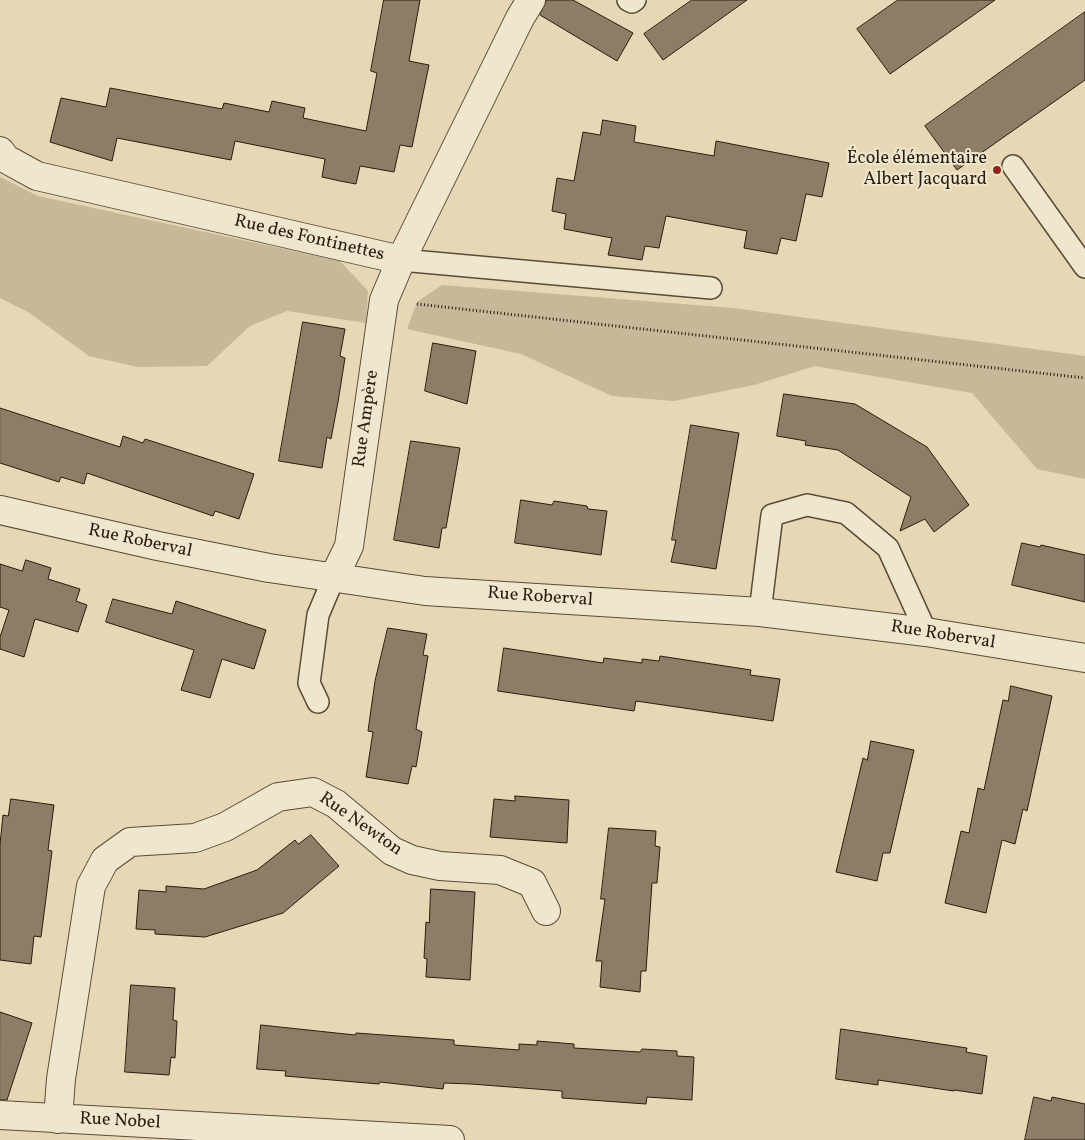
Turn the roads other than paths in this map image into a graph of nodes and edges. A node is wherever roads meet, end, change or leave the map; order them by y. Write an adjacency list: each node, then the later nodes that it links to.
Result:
1 (531, 0): 6 (street, Rue des Fontinettes)
2 (628, 0): 3 (lane)
3 (636, 0)
4 (0, 151): 6 (street, Rue des Fontinettes)
5 (1013, 166): 7 (lane)
6 (401, 260): 8 (lane); 10 (street, Rue Ampère)
7 (1085, 267)
8 (711, 288)
9 (0, 510): 10 (street, Rue Roberval)
10 (334, 577): 11 (street, Rue Roberval); 14 (lane)
11 (760, 612): 12 (street, Rue Roberval); 12 (lane)
12 (926, 632): 13 (street, Rue Roberval)
13 (1085, 658)
14 (318, 702)
15 (546, 911): 17 (street, Rue Newton)
16 (0, 1115): 17 (street, Rue Nobel)
17 (58, 1119): 18 (street, Rue Nobel)
18 (450, 1140)

